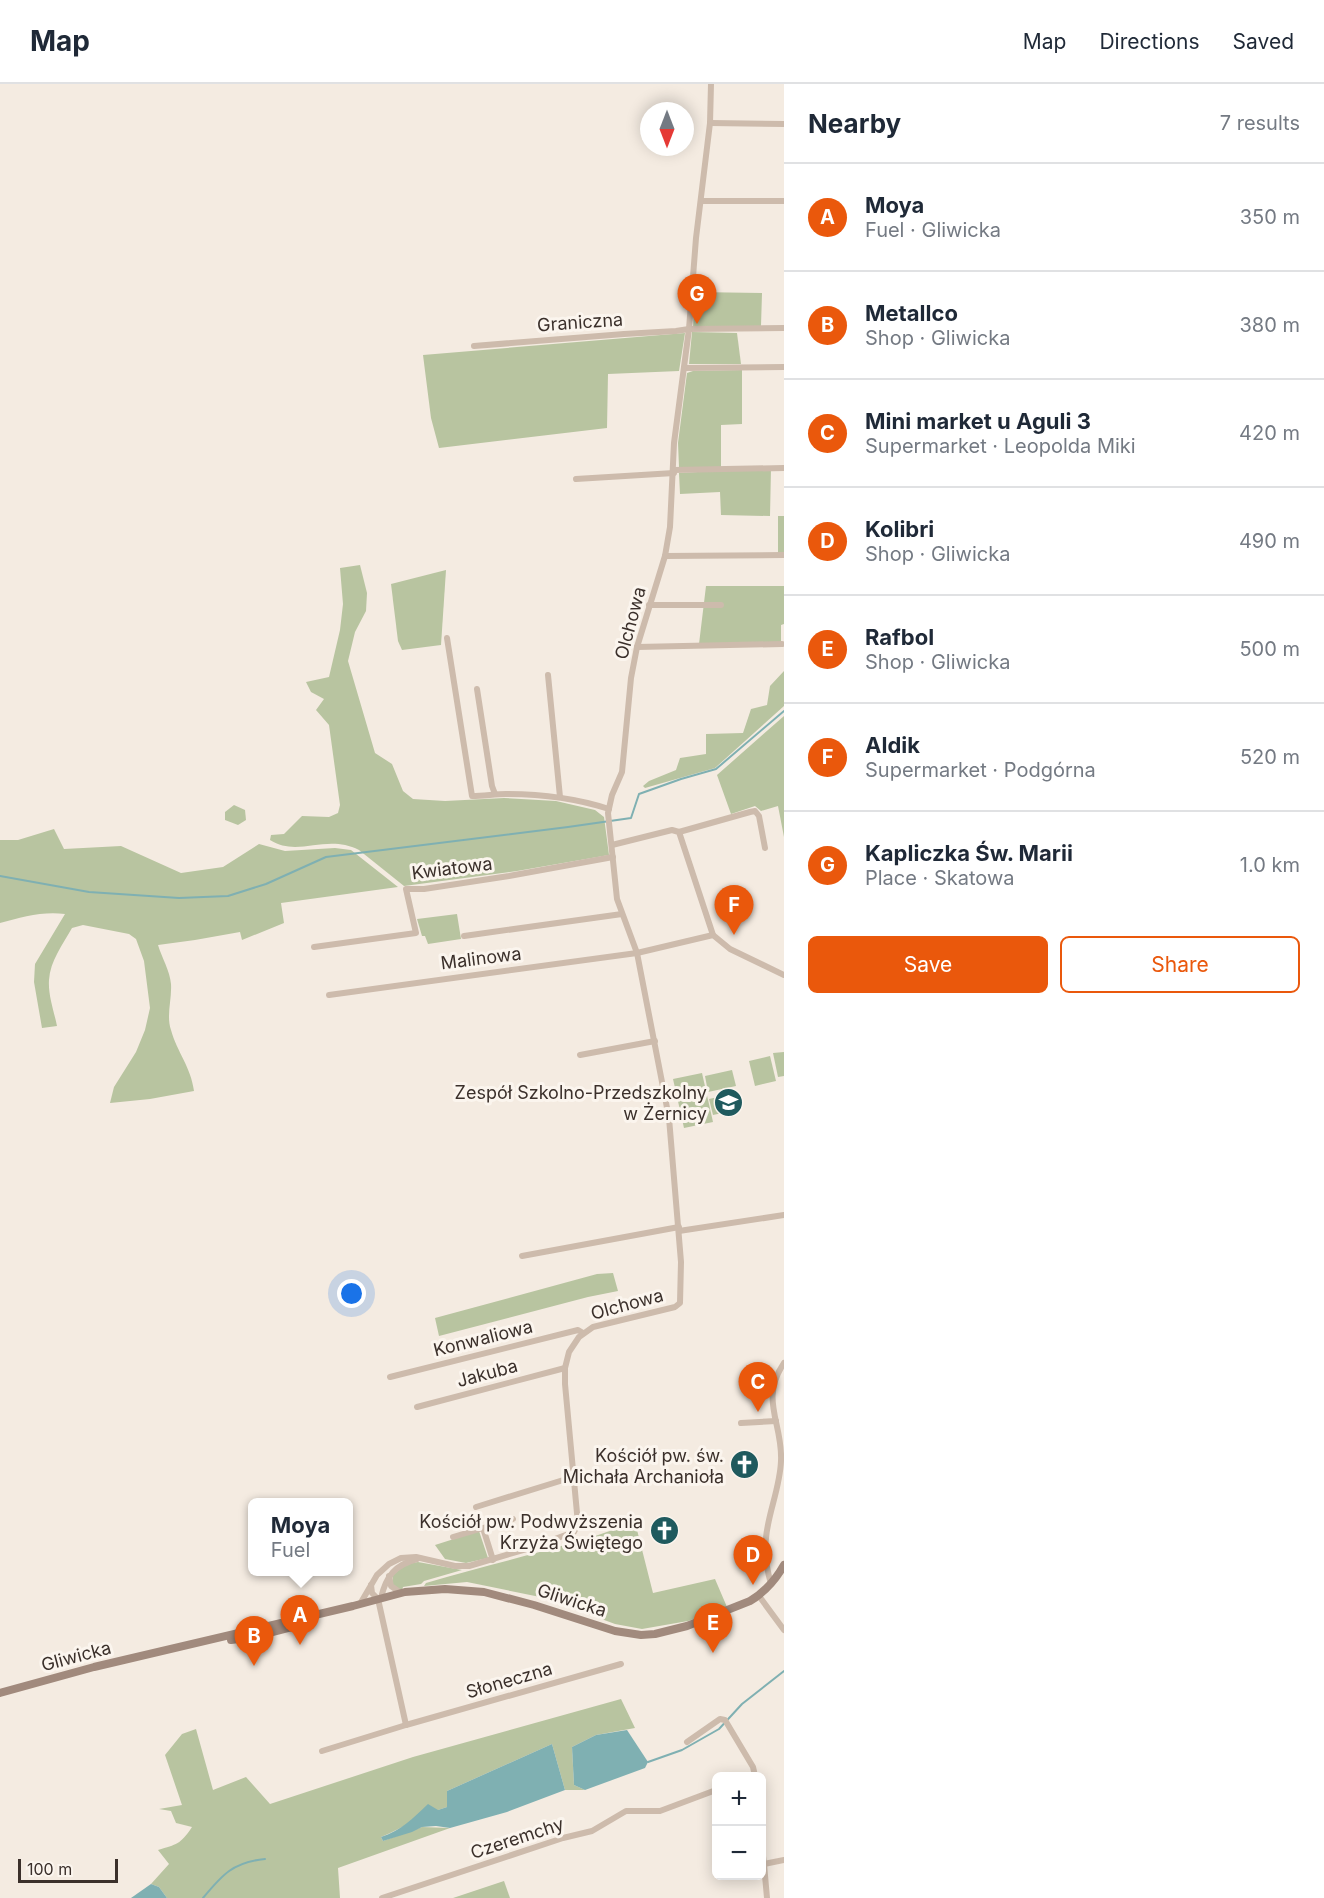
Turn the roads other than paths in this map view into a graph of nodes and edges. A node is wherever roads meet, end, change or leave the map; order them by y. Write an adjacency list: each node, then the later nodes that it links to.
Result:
1 (711, 84): 2 (street, Olchowa)
2 (710, 123): 3 (street); 4 (street, Olchowa)
3 (784, 124)
4 (700, 201): 5 (street); 7 (street, Olchowa)
5 (784, 201)
6 (784, 328): 7 (street, Graniczna)
7 (689, 329): 8 (street, Graniczna); 10 (street, Olchowa)
8 (474, 346)
9 (784, 367): 10 (street)
10 (684, 368): 12 (street, Olchowa)
11 (784, 468): 12 (street)
12 (674, 472): 13 (street); 14 (street, Olchowa)
13 (576, 479)
14 (665, 555): 15 (street); 16 (street, Olchowa)
15 (784, 555)
16 (649, 605): 17 (street); 20 (street, Olchowa)
17 (721, 605)
18 (447, 638): 23 (street)
19 (782, 644): 20 (street)
20 (636, 647): 25 (street, Olchowa)
21 (548, 675): 24 (street)
22 (477, 688): 23 (street)
23 (495, 794): 24 (street)
24 (560, 797): 25 (street)
25 (609, 809): 27 (street, Olchowa)
26 (679, 832): 27 (street); 28 (street); 31 (street)
27 (612, 845): 29 (street, Olchowa)
28 (765, 848)
29 (613, 857): 30 (street, Olchowa); 33 (street, Kwiatowa)
30 (622, 914): 32 (street); 34 (street, Olchowa)
31 (713, 935): 34 (street, Malinowa); 35 (street)
32 (464, 936)
33 (314, 947)
34 (637, 953): 36 (street, Malinowa); 37 (street, Olchowa)
35 (784, 975)
36 (328, 995)
37 (655, 1041): 38 (street); 40 (street, Olchowa)
38 (580, 1055)
39 (784, 1215): 40 (street)
40 (679, 1229): 41 (street); 42 (street, Olchowa)
41 (522, 1256)
42 (583, 1333): 44 (street, Olchowa); 45 (street, Konwaliowa)
43 (784, 1363): 47 (street)
44 (565, 1368): 46 (street, Jakuba); 49 (street, Olchowa)
45 (390, 1377)
46 (417, 1407)
47 (776, 1421): 48 (street); 59 (street)
48 (741, 1423)
49 (573, 1477): 50 (street); 55 (street, Olchowa)
50 (476, 1507)
51 (513, 1520): 52 (street)
52 (483, 1528): 53 (street); 55 (street)
53 (453, 1537)
54 (423, 1558): 55 (street, Olchowa); 57 (street); 58 (street, Olchowa)
55 (493, 1560)
56 (784, 1565): 59 (street, Gliwicka)
57 (389, 1576): 60 (street); 62 (street)
58 (370, 1584): 62 (street); 63 (street, Olchowa)
59 (771, 1584): 61 (street, Gliwicka)
60 (401, 1593): 61 (street, Gliwicka); 62 (street, Gliwicka)
61 (759, 1596): 64 (street)
62 (379, 1598): 63 (street, Gliwicka); 67 (street)
63 (357, 1605): 66 (street, Gliwicka)
64 (784, 1630)
65 (621, 1664): 67 (street, Słoneczna)
66 (0, 1693)
67 (406, 1725): 69 (street, Słoneczna)
68 (687, 1742): 70 (street)
69 (322, 1751)
70 (754, 1772)
71 (712, 1792): 75 (street, Czeremchy)
72 (784, 1860): 73 (street)
73 (766, 1864)
74 (765, 1880): 76 (street)
75 (382, 1898)
76 (766, 1898)

